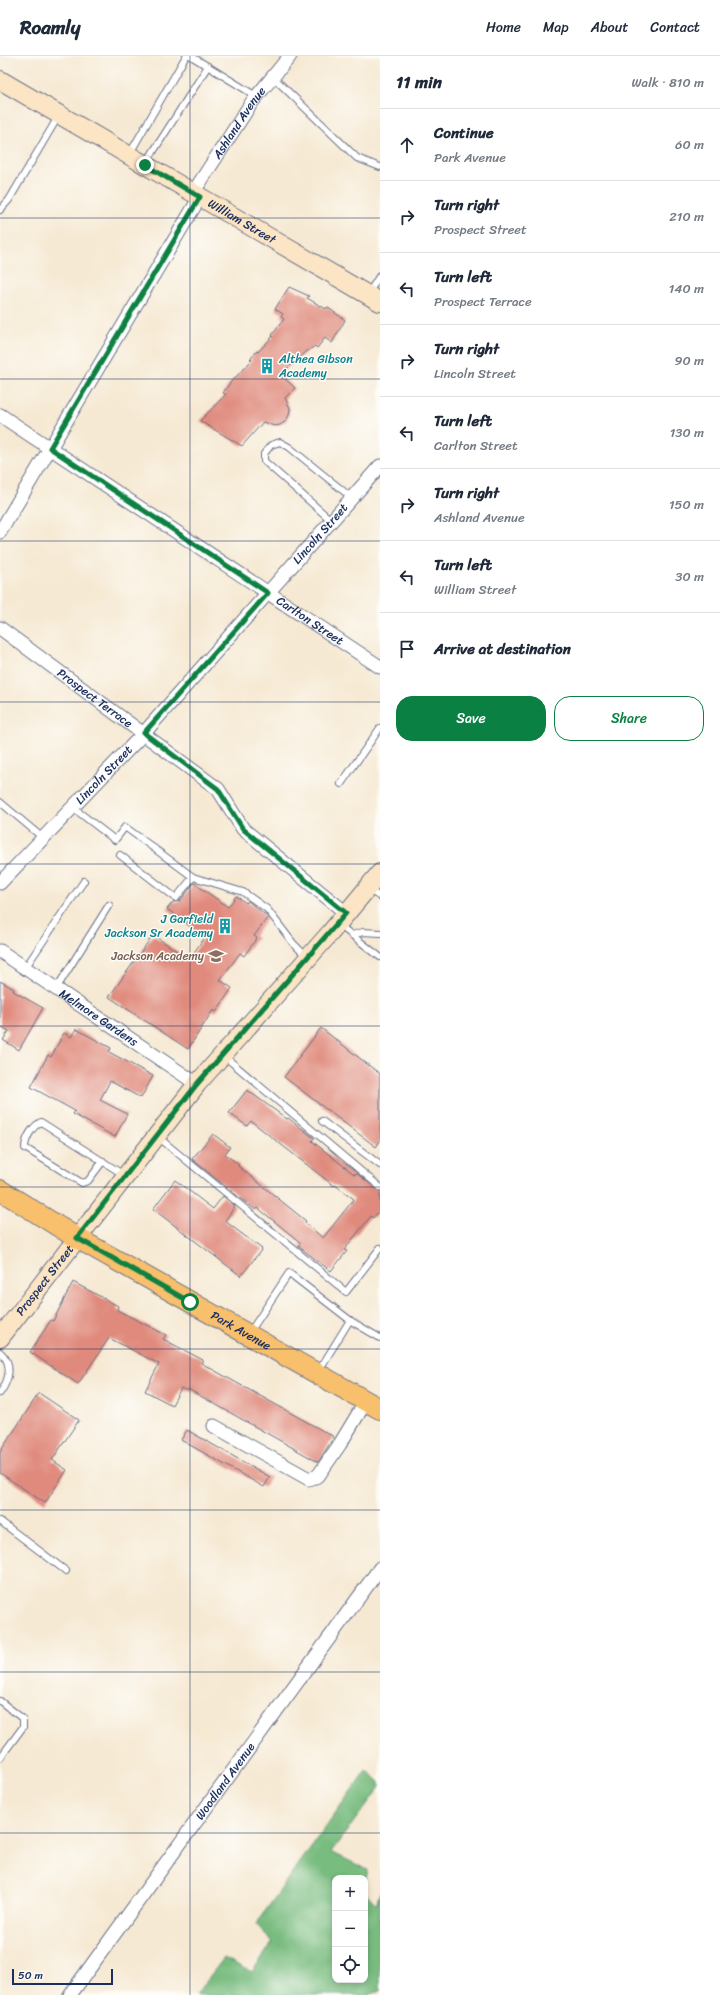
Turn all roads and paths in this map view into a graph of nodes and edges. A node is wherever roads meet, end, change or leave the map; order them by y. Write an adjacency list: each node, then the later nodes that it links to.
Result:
1 (186, 56): 9 (lane)
2 (191, 56): 4 (lane)
3 (290, 56): 5 (street, Ashland Avenue)
4 (208, 66): 7 (lane); 10 (lane)
5 (272, 77): 7 (street, Ashland Avenue); 11 (lane)
6 (0, 80): 8 (street, William Street)
7 (256, 96): 12 (street, Ashland Avenue)
8 (59, 114): 9 (street, William Street); 13 (lane)
9 (128, 155): 10 (street, William Street)
10 (145, 165): 12 (street, William Street)
11 (380, 167)
12 (196, 195): 15 (street, William Street); 17 (street, Ashland Avenue)
13 (0, 210)
14 (380, 275): 15 (lane)
15 (374, 299)
16 (0, 415): 17 (street, Carlton Street)
17 (50, 448): 21 (street, Ashland Avenue); 22 (street, Carlton Street)
18 (380, 466): 19 (street, Lincoln Street)
19 (352, 498): 20 (street, Lincoln Street); 20 (lane)
20 (332, 521): 22 (street, Lincoln Street)
21 (0, 532)
22 (268, 593): 24 (street, Carlton Street); 26 (street, Lincoln Street)
23 (0, 628): 26 (street, Prospect Terrace)
24 (380, 667)
25 (380, 728): 27 (lane)
26 (144, 733): 29 (street, Lincoln Street); 37 (street, Prospect Terrace)
27 (341, 784)
28 (0, 802): 30 (lane)
29 (72, 808): 30 (street, Lincoln Street); 32 (lane)
30 (43, 838): 34 (street, Lincoln Street)
31 (120, 855): 32 (lane)
32 (193, 877): 42 (lane)
33 (84, 881): 43 (lane)
34 (0, 883)
35 (376, 884): 37 (street, Prospect Street)
36 (109, 905): 44 (lane)
37 (342, 919): 39 (lane); 42 (street, Prospect Street)
38 (380, 933): 39 (lane)
39 (352, 935): 41 (lane)
40 (0, 951): 43 (street, Melmore Gardens)
41 (380, 957)
42 (308, 958): 45 (street, Prospect Street)
43 (25, 968): 44 (street, Melmore Gardens)
44 (56, 989): 46 (street, Melmore Gardens)
45 (222, 1055): 46 (street, Prospect Street); 52 (lane)
46 (197, 1084): 48 (street, Prospect Street)
47 (322, 1121): 50 (lane)
48 (156, 1136): 51 (street, Prospect Street); 55 (lane)
49 (103, 1162): 49 (lane); 51 (lane)
50 (380, 1165)
51 (125, 1176): 54 (street, Prospect Street)
52 (380, 1187)
53 (0, 1190): 54 (main road, Park Avenue)
54 (77, 1238): 57 (main road, Park Avenue); 58 (street, Prospect Street)
55 (380, 1248)
56 (350, 1320): 57 (lane); 59 (lane); 61 (lane)
57 (249, 1334): 61 (main road, Park Avenue)
58 (0, 1338)
59 (380, 1338)
60 (0, 1352): 62 (lane)
61 (317, 1373): 63 (main road, Park Avenue)
62 (0, 1392)
63 (373, 1404): 64 (street)
64 (214, 1426)
65 (0, 1521): 67 (lane)
66 (380, 1568): 70 (street, Woodland Avenue)
67 (66, 1571)
68 (0, 1701): 69 (lane)
69 (0, 1758)
70 (70, 1995)

